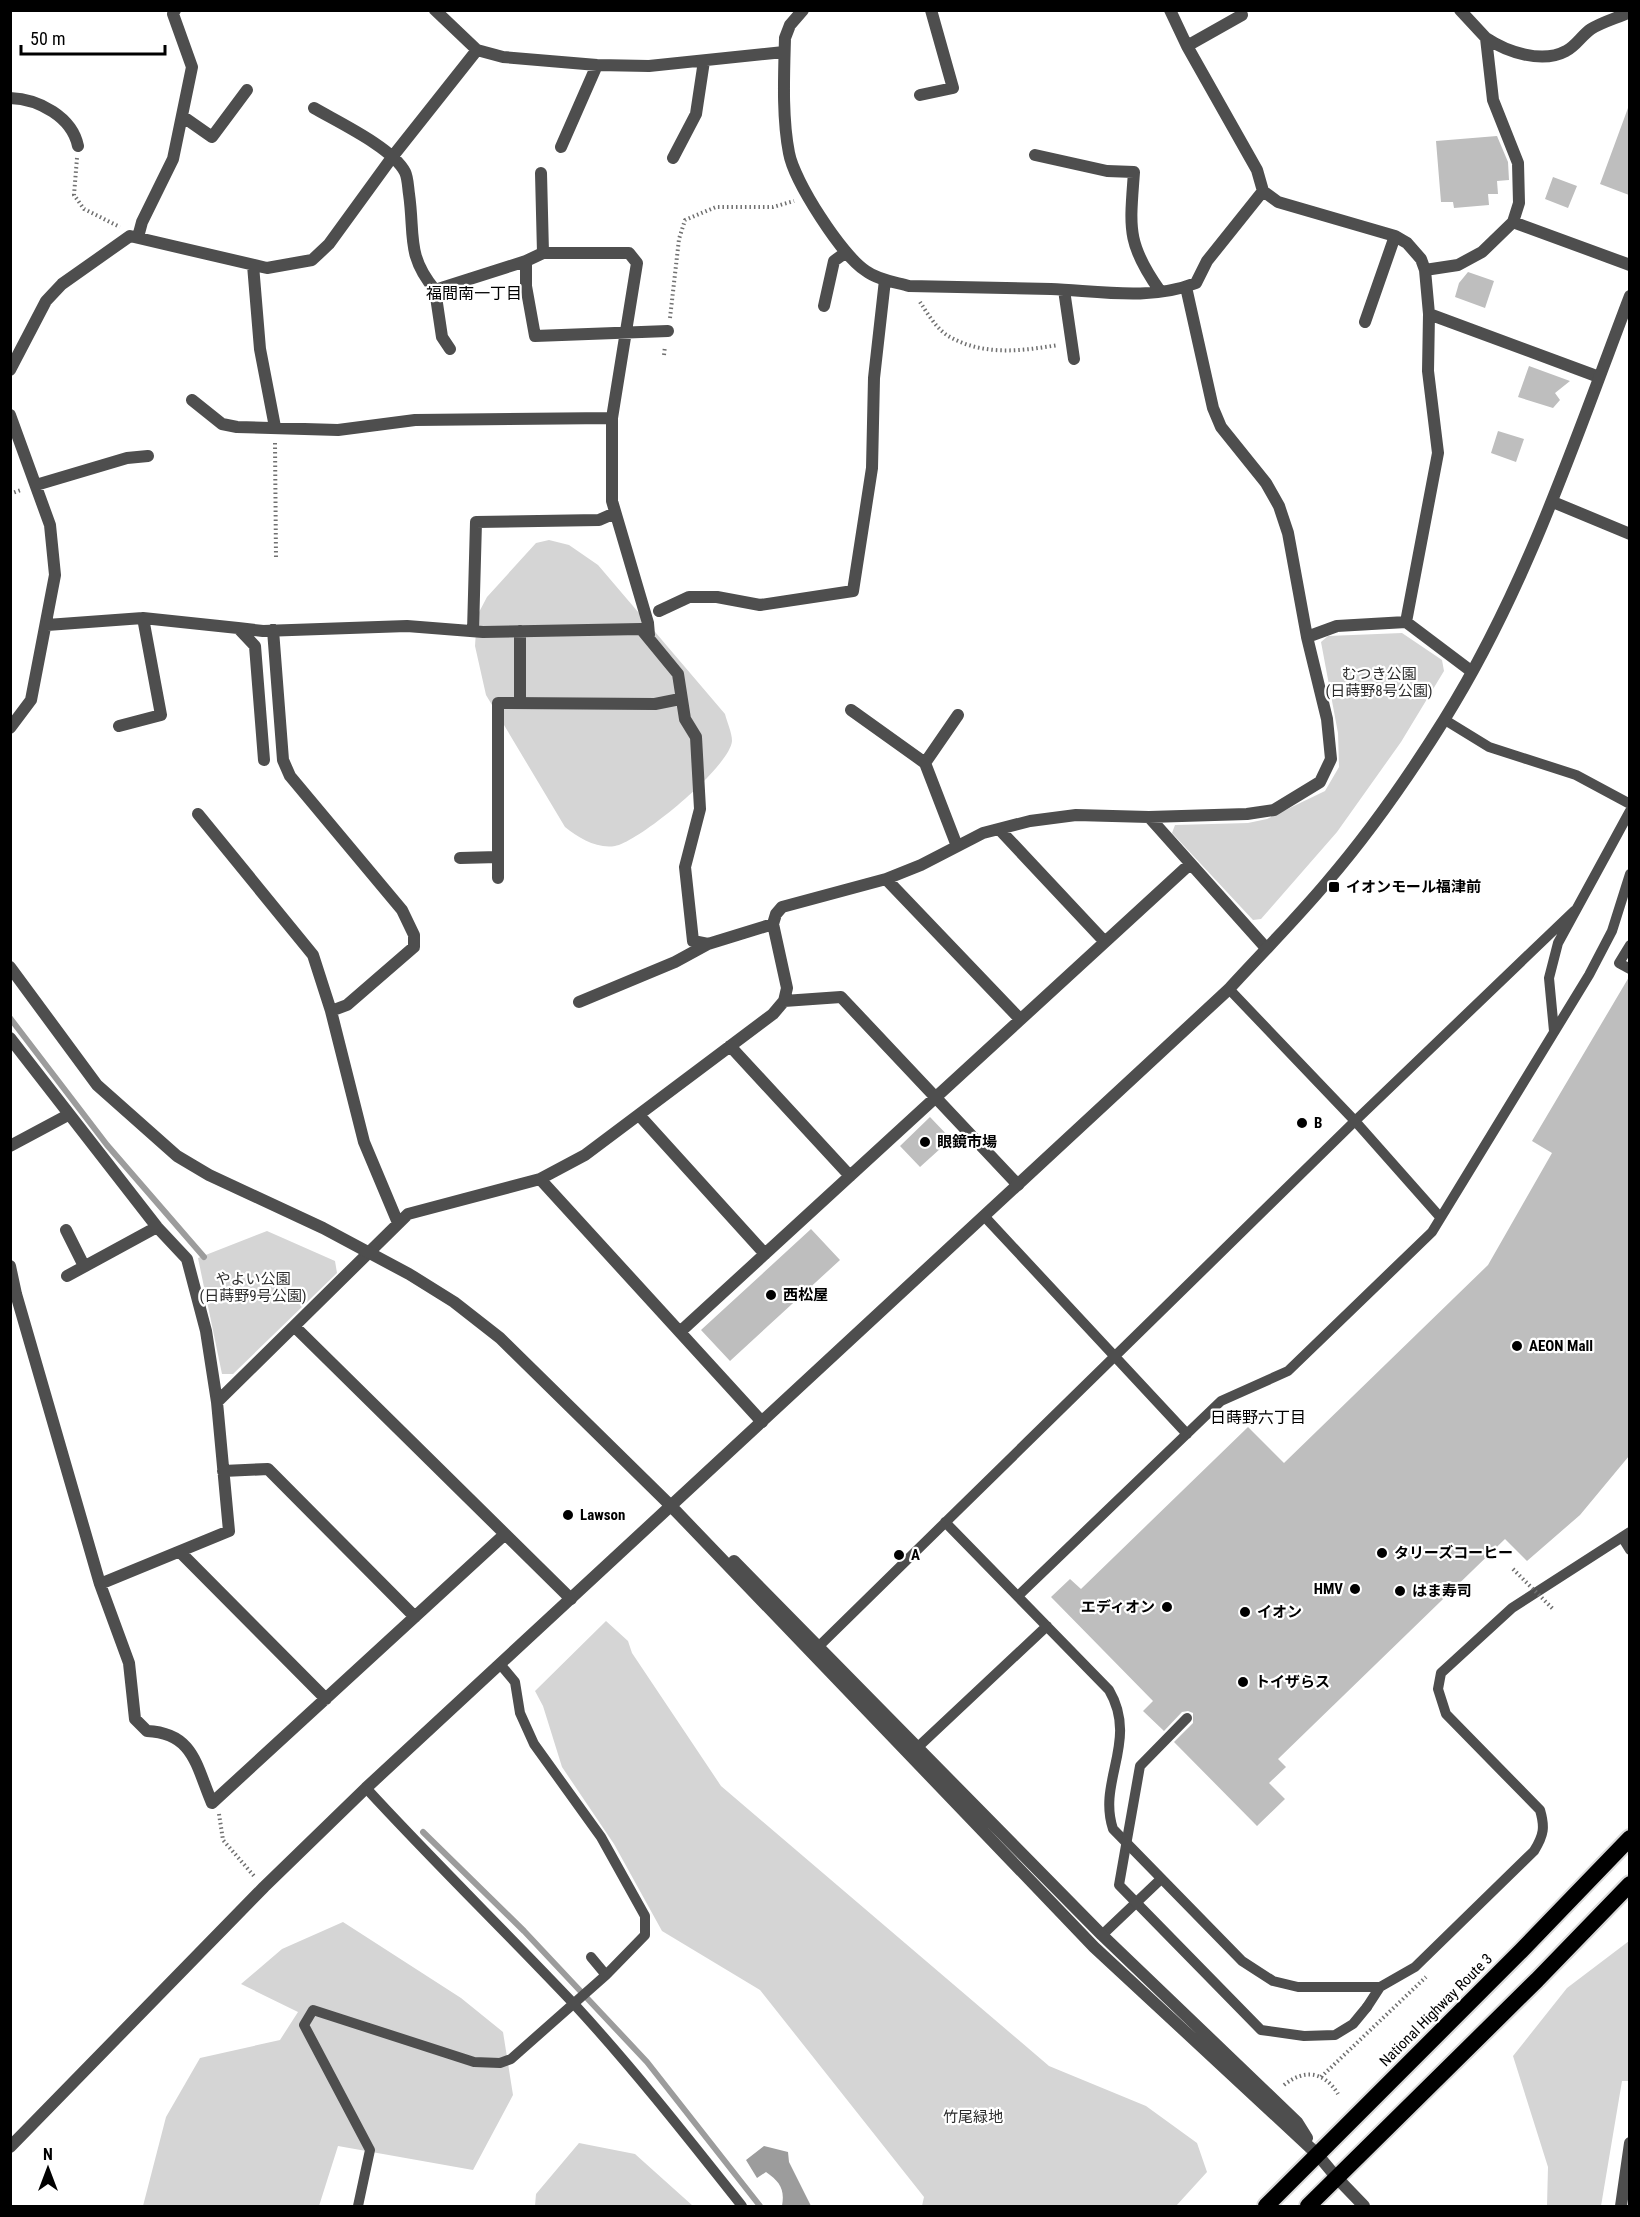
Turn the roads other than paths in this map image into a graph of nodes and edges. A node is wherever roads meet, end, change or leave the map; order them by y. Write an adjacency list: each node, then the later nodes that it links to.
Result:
1 (175, 10): 19 (street)
2 (435, 10): 11 (street)
3 (803, 10): 12 (street)
4 (931, 10): 16 (street)
5 (1170, 10): 10 (street)
6 (1460, 10): 9 (street)
7 (1629, 12): 9 (street)
8 (1242, 15): 10 (street)
9 (1486, 38): 27 (street)
10 (1187, 46): 26 (street)
11 (477, 50): 14 (street); 23 (street)
12 (784, 52): 13 (street); 31 (street)
13 (704, 61): 14 (street); 24 (street)
14 (597, 65): 21 (street)
15 (247, 90): 19 (street)
16 (920, 94)
17 (10, 98): 20 (street)
18 (314, 108): 23 (street)
19 (182, 116): 28 (street)
20 (78, 146)
21 (561, 147)
22 (1035, 155): 40 (street)
23 (393, 156): 33 (street); 38 (street)
24 (673, 158)
25 (541, 173): 30 (street)
26 (1263, 191): 29 (street); 37 (street)
27 (1514, 222): 34 (street); 35 (street)
28 (134, 236): 33 (street); 49 (street)
29 (1395, 236): 35 (street); 44 (street)
30 (543, 253): 32 (street); 46 (street)
31 (845, 253): 36 (street); 42 (street)
32 (526, 261): 38 (street); 46 (street)
33 (253, 265): 54 (street)
34 (1629, 266)
35 (1425, 270): 43 (street)
36 (885, 280): 39 (street); 60 (street)
37 (1186, 287): 40 (street); 69 (street)
38 (435, 290): 47 (street)
39 (1064, 290): 40 (street); 48 (street)
40 (1160, 291)
41 (1629, 296): 50 (street)
42 (824, 306)
43 (1429, 314): 50 (street); 62 (street)
44 (1365, 322)
45 (668, 332): 46 (street)
46 (627, 334): 53 (street)
47 (450, 349)
48 (1074, 359)
49 (10, 370)
50 (1599, 377): 57 (street)
51 (192, 400): 54 (street)
52 (10, 414): 56 (street)
53 (612, 418): 54 (street); 58 (street)
54 (275, 427)
55 (148, 456): 56 (street)
56 (36, 485): 63 (street)
57 (1553, 502): 59 (street); 70 (street)
58 (615, 513): 66 (street); 68 (street)
59 (1629, 534)
60 (659, 611)
61 (143, 618): 63 (street); 64 (street); 76 (street)
62 (1406, 622): 69 (street); 70 (street)
63 (47, 625): 77 (street)
64 (238, 628): 65 (street); 78 (street)
65 (273, 630): 66 (street); 103 (street)
66 (473, 631): 67 (street)
67 (520, 631): 68 (street); 72 (street)
68 (649, 635): 71 (street)
69 (1308, 637): 83 (street)
70 (1471, 671): 75 (street)
71 (680, 699): 72 (street); 95 (street)
72 (520, 703): 86 (street)
73 (851, 710): 79 (street)
74 (958, 715): 79 (street)
75 (1445, 720): 80 (lane); 97 (street)
76 (119, 726)
77 (10, 728)
78 (264, 760)
79 (925, 763): 85 (street)
80 (1629, 804)
81 (1629, 811): 92 (lane)
82 (198, 814): 103 (street)
83 (1149, 817): 84 (street); 88 (street)
84 (999, 829): 85 (street); 94 (street)
85 (957, 846): 91 (street)
86 (498, 857): 87 (street); 90 (street)
87 (460, 858)
88 (1190, 864): 94 (street); 97 (street)
89 (1629, 874): 105 (lane)
90 (498, 878)
91 (886, 879): 93 (street); 104 (street)
92 (1574, 911): 105 (lane); 111 (lane)
93 (773, 924): 95 (street); 101 (street)
94 (1105, 942): 104 (street)
95 (708, 944): 102 (street)
96 (1629, 945): 99 (lane)
97 (1266, 948): 100 (street)
98 (10, 967): 121 (street)
99 (1629, 969)
100 (1228, 989): 111 (lane); 115 (street)
101 (784, 1000): 107 (street); 108 (street)
102 (579, 1002)
103 (331, 1011): 118 (street)
104 (1020, 1019): 108 (street)
105 (1554, 1031): 117 (lane)
106 (10, 1038): 109 (street)
107 (730, 1046): 110 (street); 113 (street)
108 (934, 1098): 113 (street); 115 (street)
109 (68, 1115): 112 (street); 119 (street)
110 (639, 1115): 114 (street); 122 (street)
111 (1355, 1121): 117 (lane); 128 (lane)
112 (10, 1146)
113 (850, 1176): 122 (street)
114 (540, 1179): 118 (street); 127 (street)
115 (1018, 1185): 116 (street)
116 (984, 1216): 128 (lane); 130 (street)
117 (1440, 1217): 131 (lane)
118 (398, 1223): 121 (street)
119 (157, 1227): 124 (street); 129 (street)
120 (66, 1230): 124 (street)
121 (370, 1252): 126 (street); 133 (street)
122 (765, 1254): 127 (street)
123 (10, 1266): 139 (street)
124 (84, 1266): 125 (street)
125 (67, 1276)
126 (295, 1327): 129 (street); 135 (street)
127 (681, 1331): 130 (street)
128 (1114, 1357): 131 (lane); 134 (lane)
129 (218, 1402): 132 (street)
130 (762, 1422): 133 (street)
131 (1187, 1434): 140 (lane)
132 (223, 1471): 138 (street); 142 (street)
133 (670, 1505): 141 (street); 144 (street)
134 (945, 1522): 140 (lane); 144 (lane)
135 (504, 1535): 141 (street); 142 (street)
136 (1626, 1535): 137 (lane); 156 (lane)
137 (1629, 1550)
138 (180, 1552): 139 (street); 146 (street)
139 (100, 1584): 146 (street)
140 (1018, 1596): 143 (lane)
141 (571, 1599): 145 (street)
142 (416, 1617): 146 (street)
143 (1047, 1626): 148 (lane); 151 (lane)
144 (815, 1650): 148 (street); 160 (street)
145 (500, 1664): 149 (street); 155 (lane)
146 (326, 1699)
147 (1187, 1719): 156 (lane, bridge)
148 (918, 1747): 153 (street)
149 (366, 1788): 157 (lane); 159 (street)
150 (1629, 1838): 160 (highway, National Highway Route 3)
151 (1161, 1880): 153 (lane); 156 (lane)
152 (1629, 1884): 161 (highway)
153 (1102, 1935): 160 (street)
154 (591, 1957): 155 (lane)
155 (606, 1975): 157 (lane)
156 (1380, 1987)
157 (574, 2004): 162 (lane); 163 (lane)
158 (1629, 2143): 167 (street)
159 (10, 2146)
160 (1317, 2154): 161 (street); 164 (highway, National Highway Route 3)
161 (1337, 2178): 165 (highway); 166 (street)
162 (358, 2206)
163 (742, 2206)
164 (1266, 2206)
165 (1308, 2206)
166 (1364, 2206)
167 (1621, 2206)

